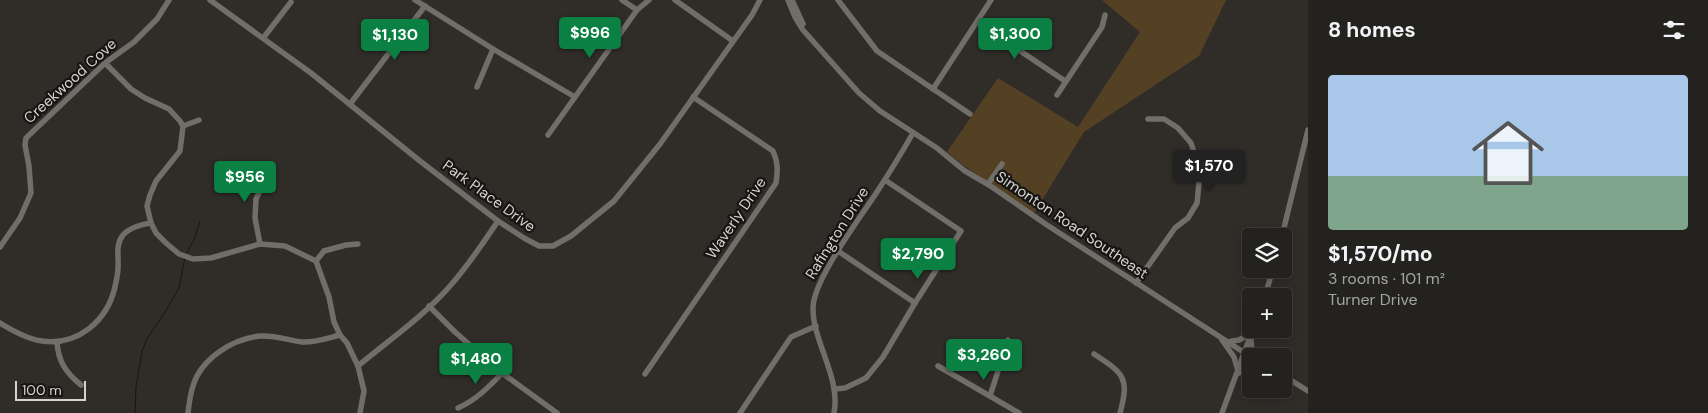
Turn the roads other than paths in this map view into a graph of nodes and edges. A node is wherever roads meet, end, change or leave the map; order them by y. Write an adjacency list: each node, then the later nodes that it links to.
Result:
1 (169, 0): 23 (street, Creekwood Cove)
2 (210, 0): 20 (street, Park Place Drive)
3 (415, 0): 14 (street)
4 (622, 0): 16 (street)
5 (650, 0): 16 (street)
6 (675, 0): 21 (street)
7 (760, 0): 15 (street, Park Place Drive)
8 (765, 0): 15 (street, Park Place Drive)
9 (788, 0): 19 (street)
10 (792, 0): 19 (street)
11 (838, 0): 26 (street)
12 (991, 0): 18 (street)
13 (290, 2): 20 (street)
14 (424, 6): 22 (street); 30 (street)
15 (757, 7): 21 (street, Park Place Drive)
16 (637, 10): 28 (street)
17 (1105, 15): 24 (street)
18 (977, 22): 24 (street); 26 (street)
19 (807, 33): 36 (street, Simonton Road Southeast)
20 (264, 38): 30 (street, Park Place Drive)
21 (732, 41): 29 (street, Park Place Drive)
22 (493, 49): 25 (street); 28 (street)
23 (105, 64): 34 (street); 47 (street, Creekwood Cove)
24 (1065, 81): 27 (street)
25 (477, 87)
26 (933, 89): 31 (street)
27 (1056, 95)
28 (575, 97): 37 (street)
29 (693, 97): 42 (street, Park Place Drive); 69 (street, Waverly Drive)
30 (350, 104): 42 (street, Park Place Drive)
31 (970, 114)
32 (1148, 118): 50 (street)
33 (198, 120): 34 (street)
34 (183, 126): 43 (street)
35 (1308, 130): 44 (street)
36 (913, 133): 40 (street, Rafington Drive); 41 (street, Simonton Road Southeast)
37 (548, 135)
38 (1002, 164): 41 (street)
39 (271, 167): 45 (street)
40 (885, 180): 48 (street, Rafington Drive); 51 (street)
41 (988, 184): 50 (street, Simonton Road Southeast)
42 (498, 221): 52 (street)
43 (151, 223): 45 (street); 59 (street)
44 (1284, 228)
45 (260, 244): 49 (street)
46 (358, 244): 49 (street)
47 (0, 246)
48 (838, 251): 51 (street); 54 (street, Rafington Drive)
49 (316, 261): 55 (street)
50 (1136, 283): 57 (street, Simonton Road Southeast)
51 (915, 303): 72 (street)
52 (429, 306): 64 (street); 67 (street)
53 (0, 323): 59 (street)
54 (816, 326): 72 (street, Rafington Drive); 79 (street)
55 (340, 335): 64 (street); 76 (street)
56 (1242, 338): 60 (street)
57 (1221, 339): 60 (street, Simonton Road Southeast); 68 (street)
58 (1008, 340): 74 (street)
59 (56, 342): 71 (street)
60 (1227, 342): 61 (street, Simonton Road Southeast)
61 (1242, 351)
62 (1094, 354): 82 (street)
63 (1242, 360): 68 (street)
64 (358, 366): 77 (street)
65 (938, 366): 74 (street)
66 (1242, 369): 68 (street)
67 (502, 372): 75 (street); 78 (street)
68 (1237, 373): 83 (street)
69 (645, 374)
70 (1292, 381): 73 (street)
71 (81, 385)
72 (834, 389): 80 (street, Rafington Drive)
73 (1308, 391)
74 (990, 396): 81 (street)
75 (458, 408)
76 (188, 413)
77 (360, 413)
78 (557, 413)
79 (740, 413)
80 (834, 413)
81 (1019, 413)
82 (1120, 413)
83 (1222, 413)

